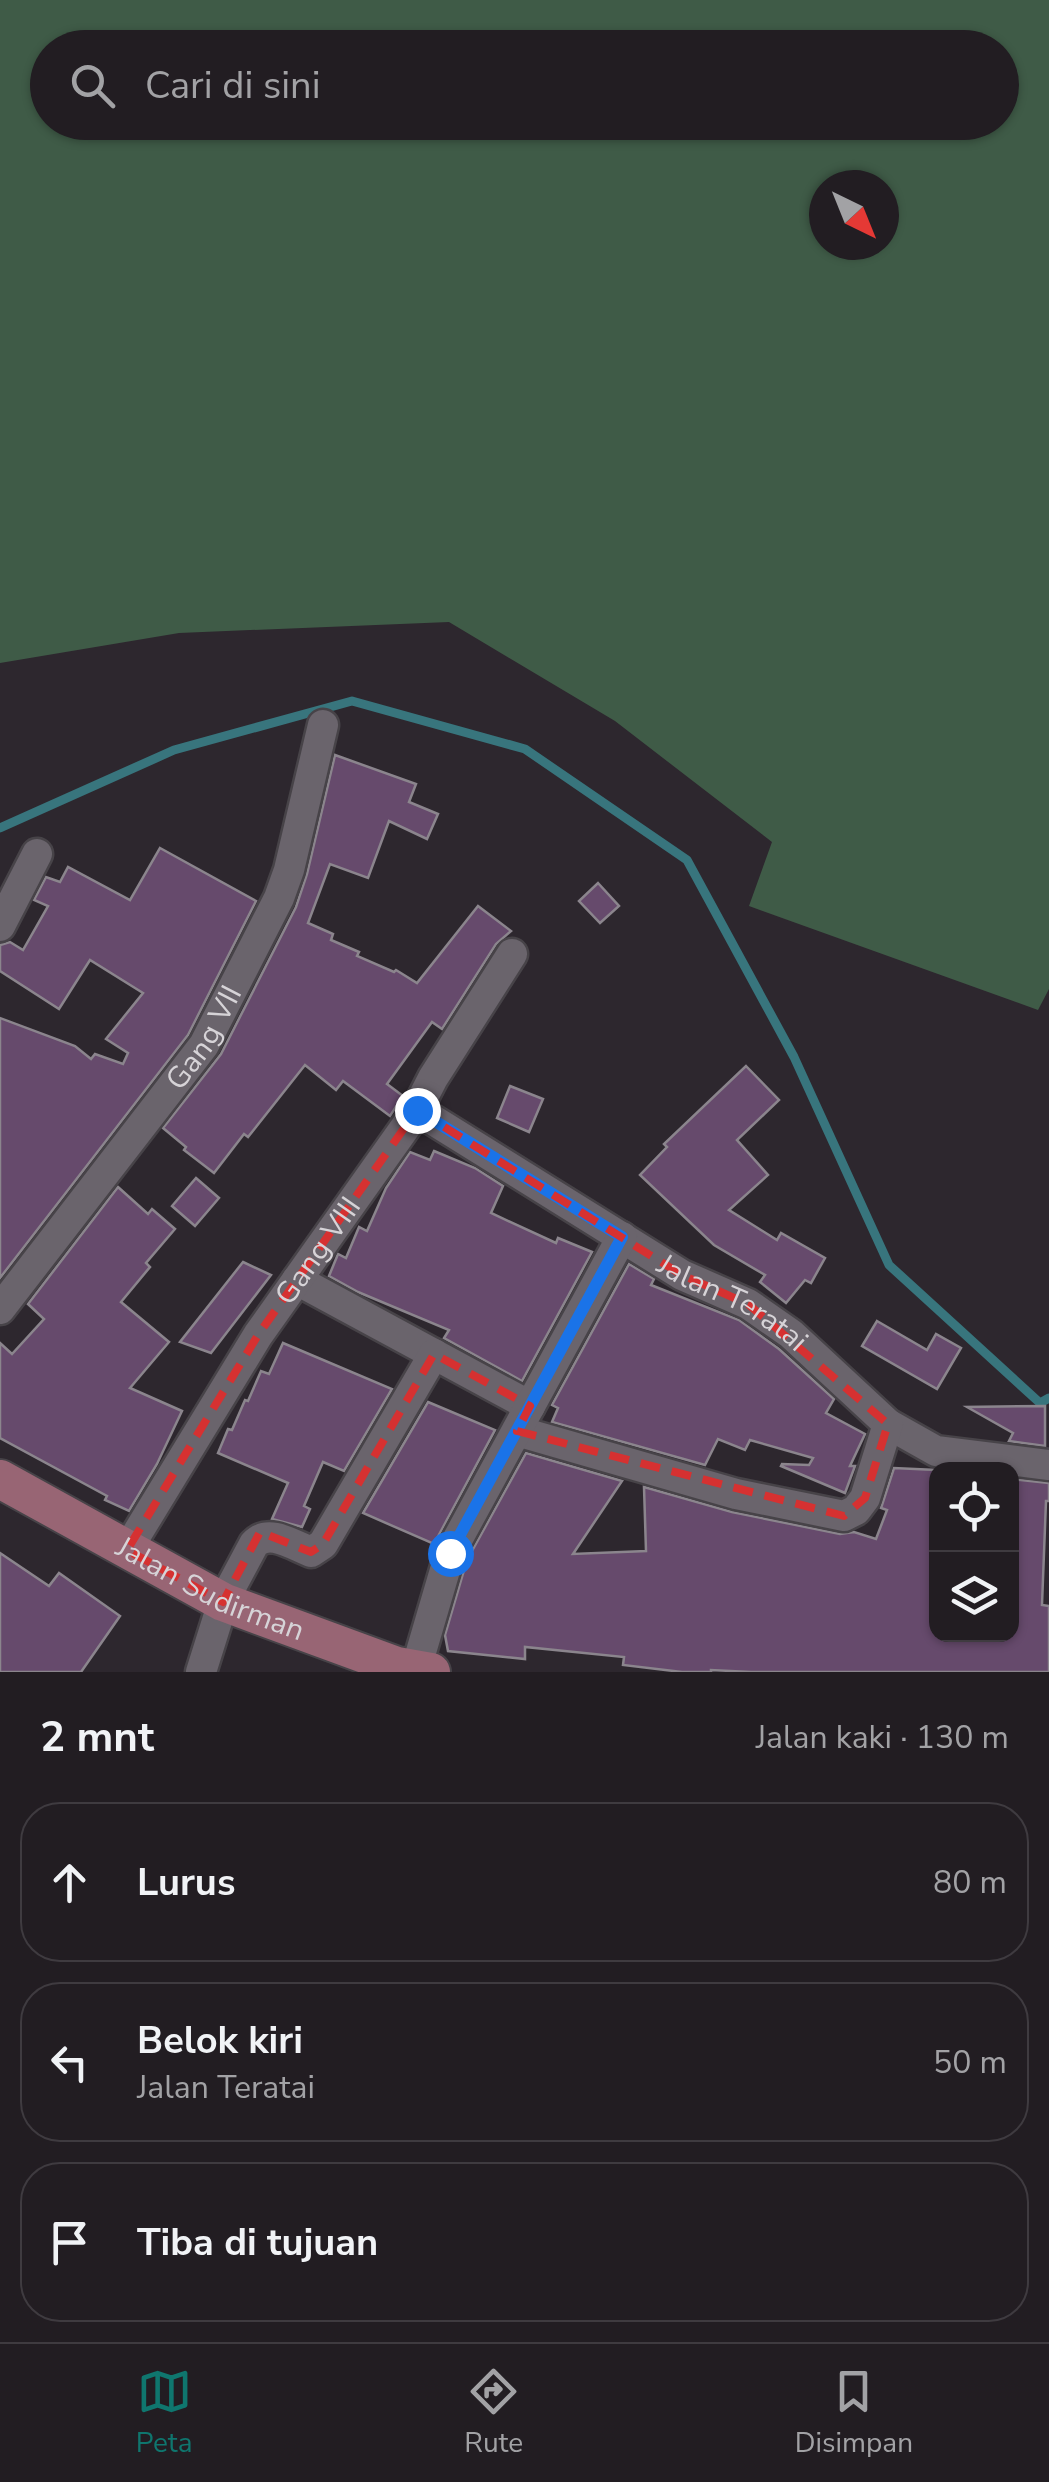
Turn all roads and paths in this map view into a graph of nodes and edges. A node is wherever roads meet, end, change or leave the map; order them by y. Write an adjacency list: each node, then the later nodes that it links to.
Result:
1 (323, 725): 8 (street, Gang VII)
2 (37, 854): 3 (street)
3 (0, 926)
4 (512, 954): 5 (street, Gang VIII)
5 (417, 1110): 6 (street, Jalan Teratai); 7 (street, Gang VIII)
6 (622, 1237): 10 (street); 11 (street, Jalan Teratai)
7 (297, 1280): 9 (street); 14 (street, Gang VIII)
8 (0, 1309)
9 (434, 1354): 10 (street); 15 (street)
10 (523, 1419): 11 (street); 16 (street)
11 (888, 1424): 12 (street, Jalan Teratai)
12 (1049, 1465)
13 (0, 1478): 14 (main road, Jalan Sudirman)
14 (127, 1550): 15 (main road, Jalan Sudirman)
15 (222, 1602): 16 (main road, Jalan Sudirman); 17 (street)
16 (416, 1670)
17 (201, 1672)

